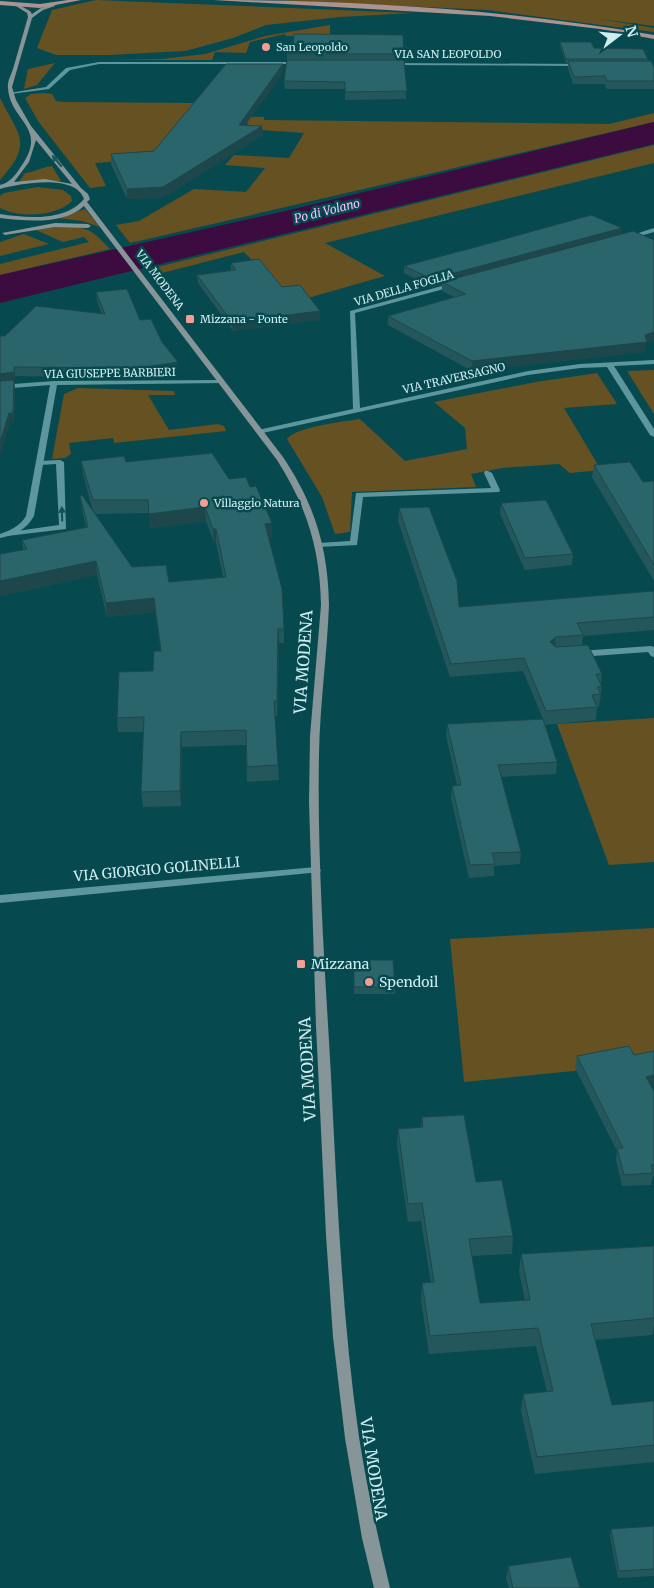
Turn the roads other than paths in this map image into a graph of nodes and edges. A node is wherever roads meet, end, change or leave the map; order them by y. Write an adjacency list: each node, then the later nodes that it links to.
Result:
1 (78, 0): 4 (main road)
2 (216, 0): 7 (main road)
3 (0, 3): 5 (main road)
4 (54, 5): 5 (main road); 6 (main road)
5 (18, 6): 6 (main road)
6 (30, 17): 11 (main road)
7 (654, 37)
8 (304, 64): 11 (street)
9 (383, 64): 10 (street, VIA SAN LEOPOLDO)
10 (587, 65)
11 (11, 93): 12 (main road, VIA MODENA)
12 (34, 134): 13 (main road); 15 (main road, VIA MODENA, one-way to 12)
13 (7, 185): 14 (main road); 15 (main road)
14 (0, 187)
15 (78, 188): 16 (main road, VIA MODENA)
16 (85, 203): 19 (main road); 22 (main road, VIA MODENA)
17 (0, 216): 18 (main road)
18 (36, 218): 19 (main road); 24 (main road)
19 (46, 218): 20 (main road)
20 (88, 226): 22 (main road); 24 (main road)
21 (654, 230): 23 (street)
22 (108, 232): 30 (main road, VIA MODENA)
23 (644, 233): 25 (street); 26 (street)
24 (3, 234)
25 (654, 238)
26 (615, 241)
27 (464, 282): 33 (street, VIA DELLA FOGLIA)
28 (654, 362): 29 (street, VIA TRAVERSAGNO)
29 (609, 364): 33 (street, VIA TRAVERSAGNO); 35 (street)
30 (221, 382): 31 (street, VIA GIUSEPPE BARBIERI); 34 (main road, VIA MODENA)
31 (54, 383): 32 (street, VIA GIUSEPPE BARBIERI); 36 (street)
32 (0, 387)
33 (357, 411): 34 (street, VIA TRAVERSAGNO)
34 (261, 432): 40 (main road, VIA MODENA)
35 (654, 435)
36 (40, 463): 38 (street); 38 (street, one-way to 36)
37 (488, 473): 40 (street)
38 (10, 534): 39 (street)
39 (0, 536)
40 (319, 545): 43 (main road, VIA MODENA)
41 (654, 654): 42 (street)
42 (565, 655)
43 (316, 870): 44 (street, VIA GIORGIO GOLINELLI); 45 (main road, VIA MODENA)
44 (0, 899)
45 (382, 1588)

